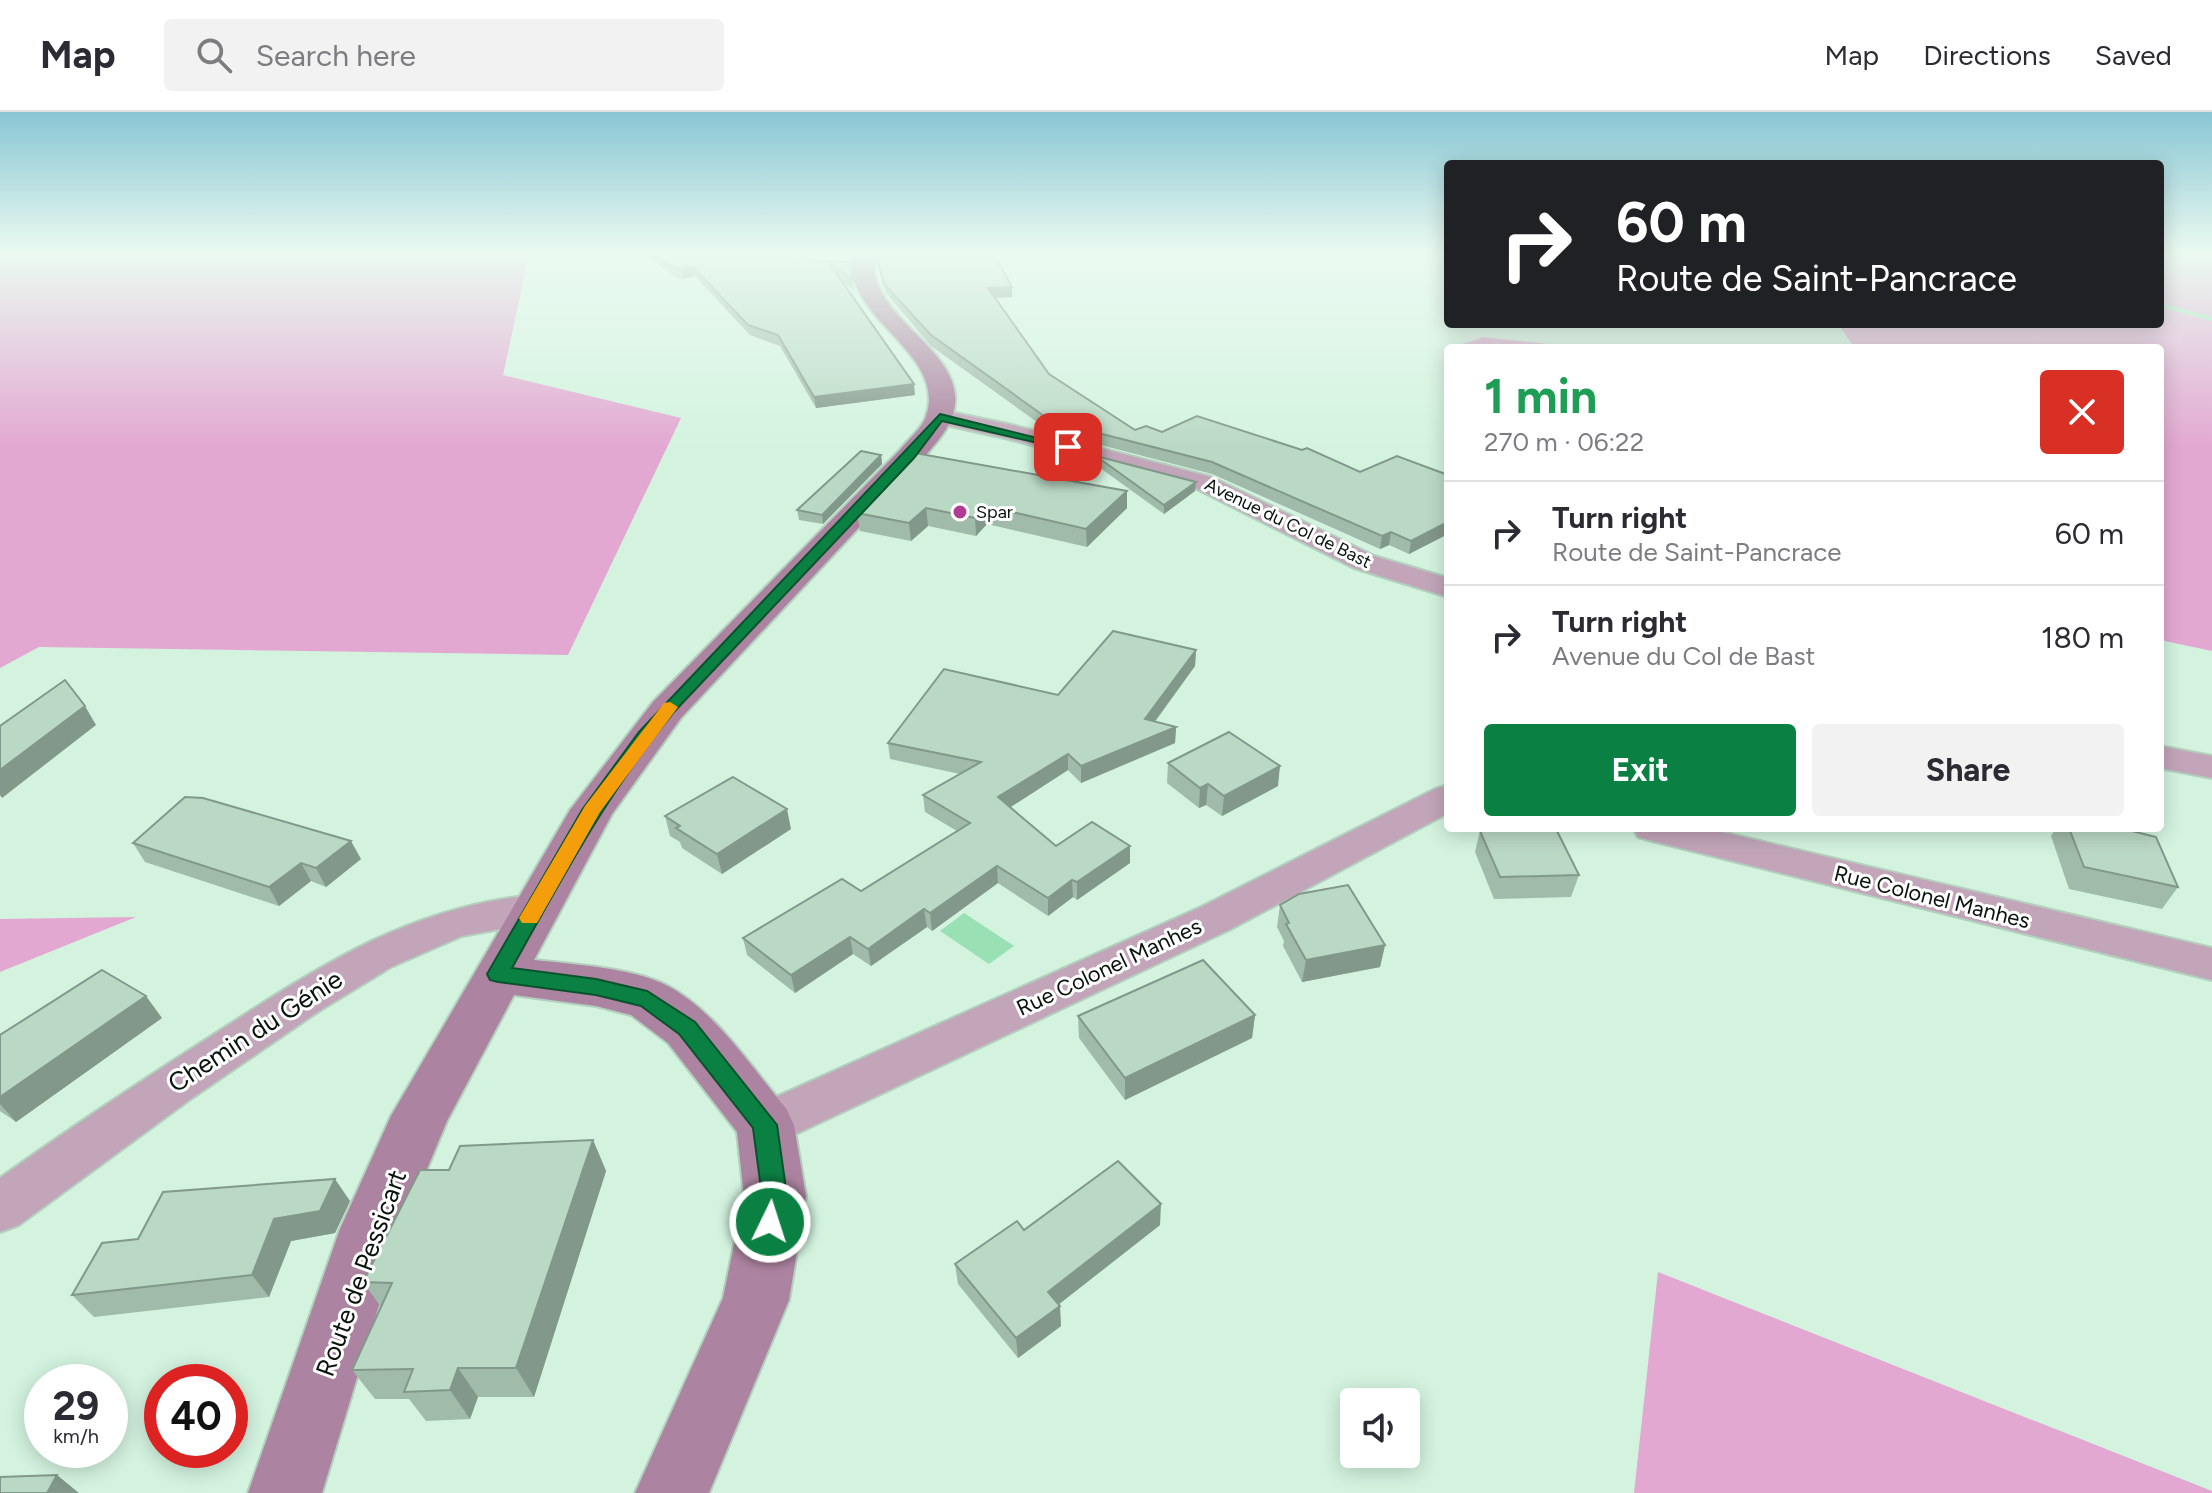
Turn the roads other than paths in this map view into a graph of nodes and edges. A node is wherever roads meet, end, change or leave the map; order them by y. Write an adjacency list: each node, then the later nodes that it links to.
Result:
1 (890, 318): 2 (street)
2 (940, 417): 3 (street, Avenue du Col de Bast); 8 (street, Route de Pessicart)
3 (1444, 587)
4 (2164, 758): 5 (street)
5 (2212, 767)
6 (1444, 799): 11 (street, Rue Colonel Manhes)
7 (1668, 832): 9 (street, Rue Colonel Manhes)
8 (534, 910): 10 (street, Route de Pessicart); 12 (street, Chemin du Génie)
9 (2212, 964)
10 (498, 974): 11 (street); 13 (street, Route de Pessicart)
11 (765, 1125): 14 (street)
12 (0, 1208)
13 (285, 1493)
14 (672, 1493)

